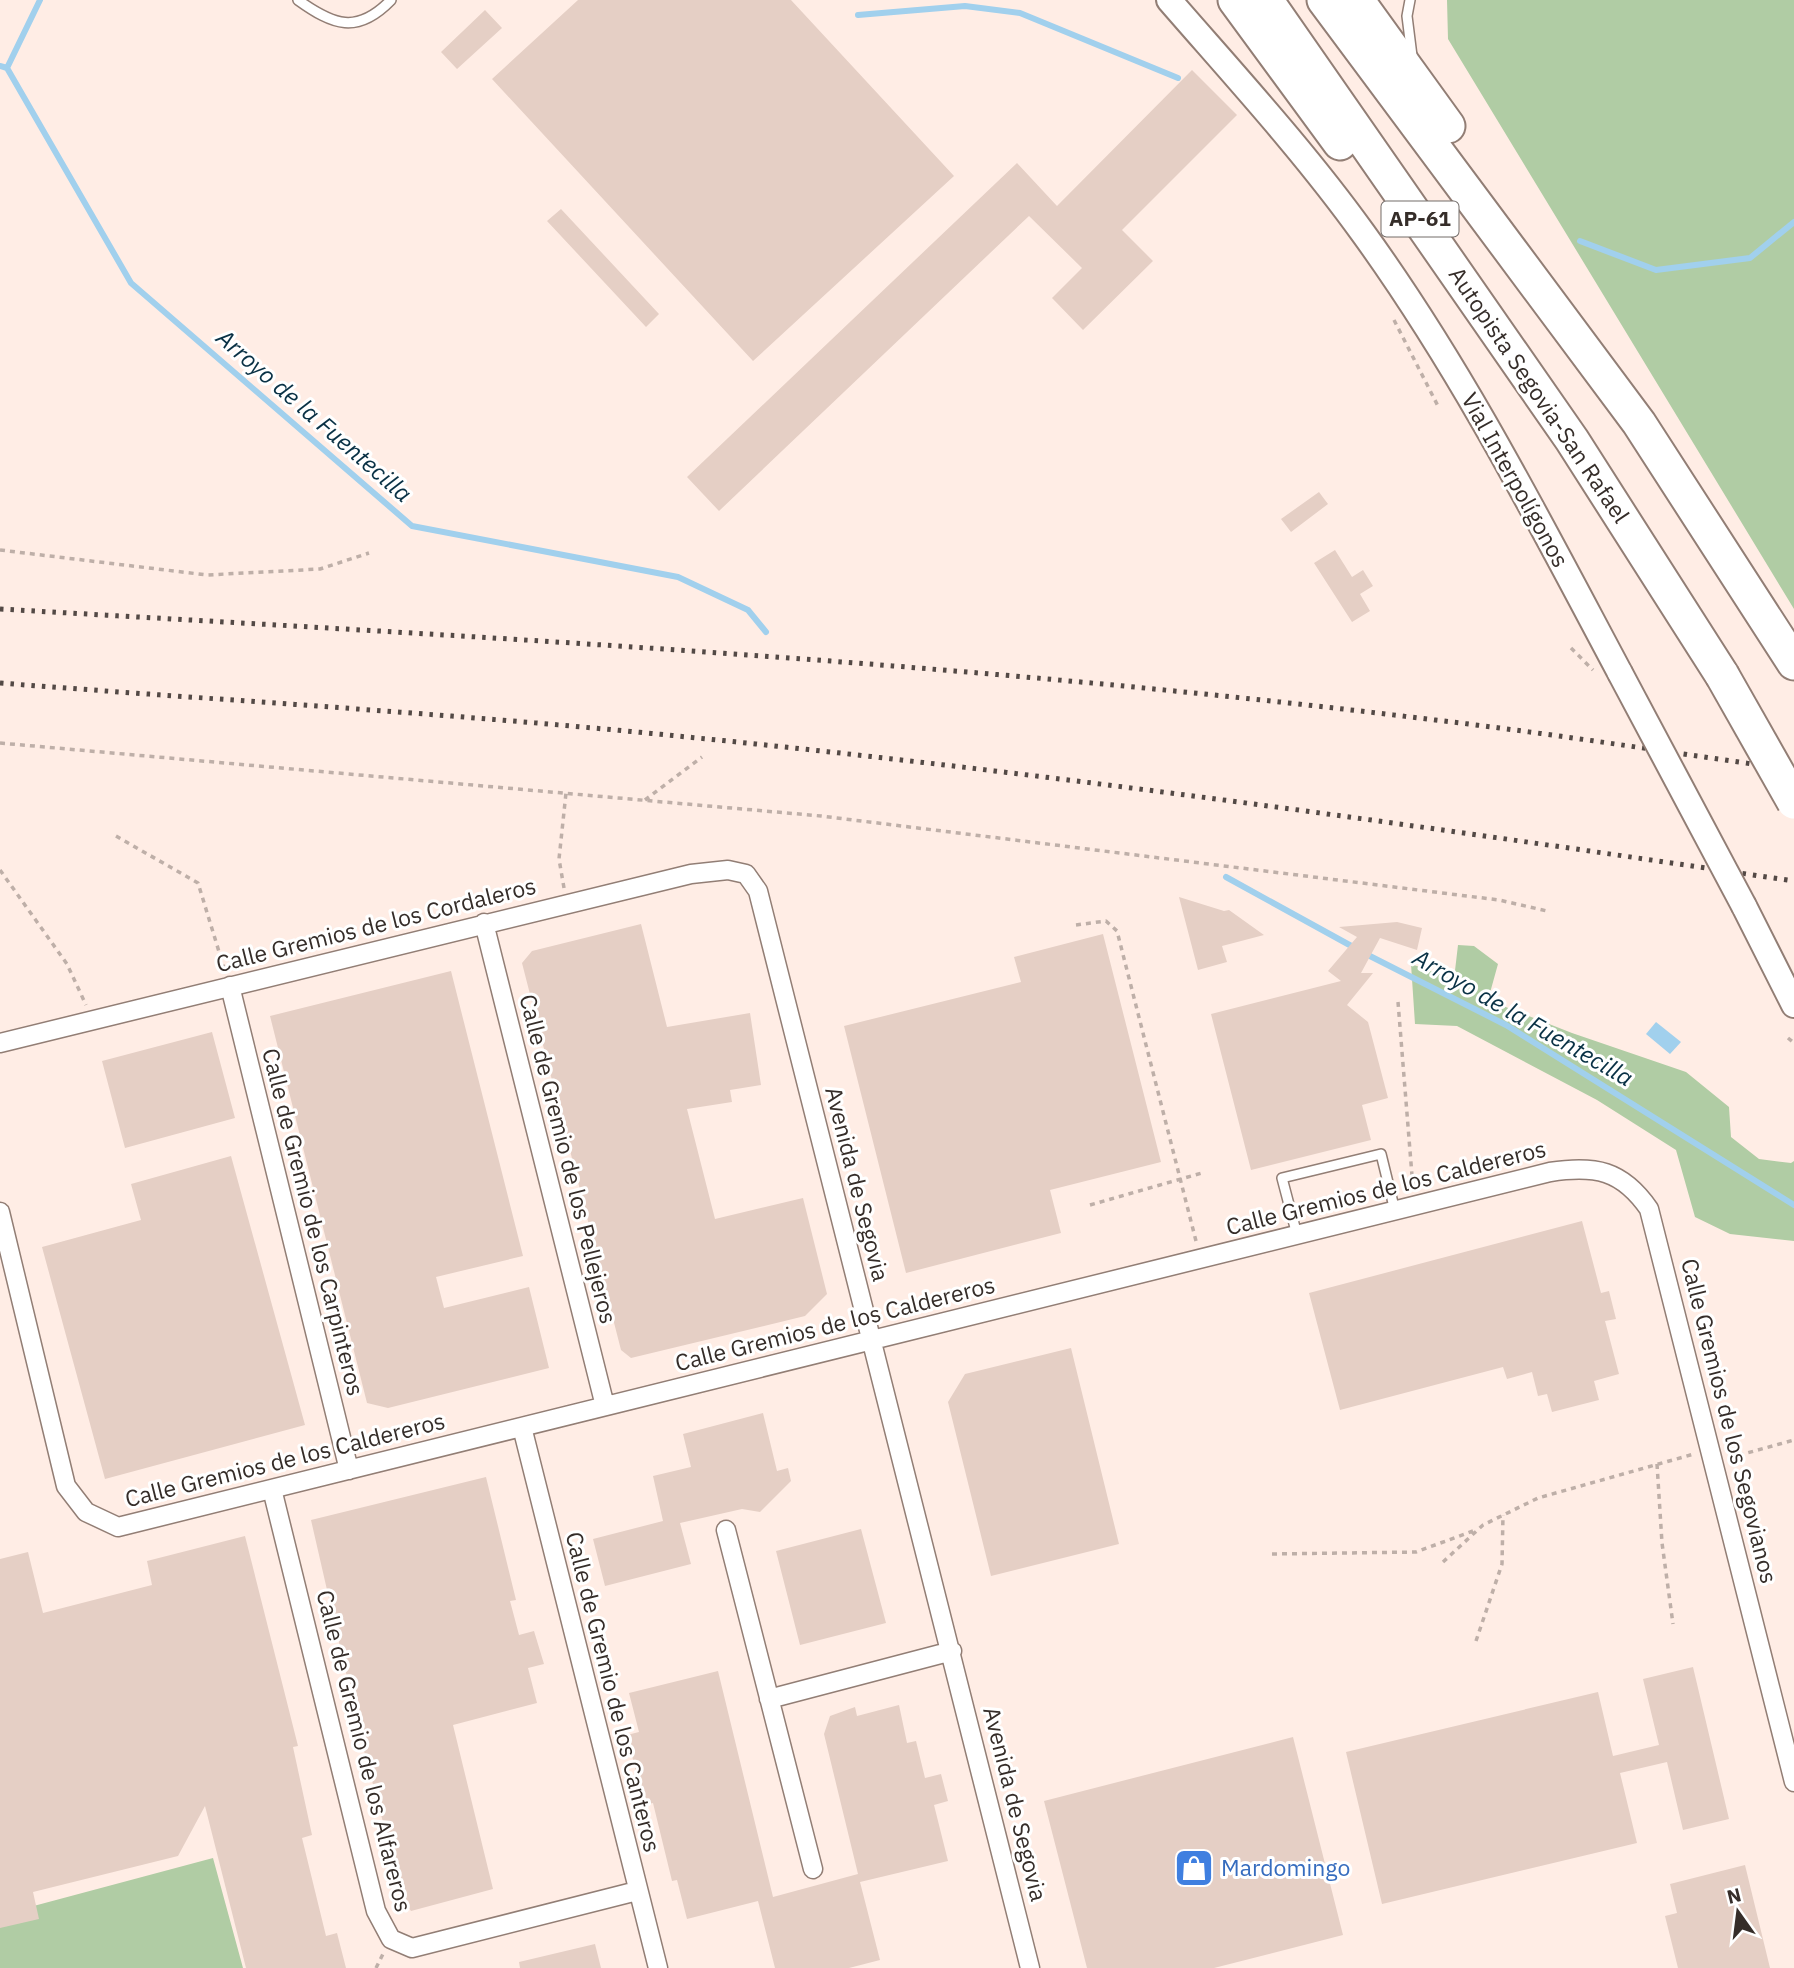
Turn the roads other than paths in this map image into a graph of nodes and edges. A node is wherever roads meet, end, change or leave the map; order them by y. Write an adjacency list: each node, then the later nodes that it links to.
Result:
1 (299, 0): 2 (lane)
2 (391, 0)
3 (1169, 0): 17 (main road, Vial Interpolígonos, bridge)
4 (1235, 0): 11 (highway)
5 (1266, 0): 11 (highway, Autopista Segovia-San Rafael / AP-61)
6 (1324, 0): 10 (highway, AP-61)
7 (1357, 0): 9 (highway)
8 (1410, 0): 9 (lane)
9 (1425, 94): 10 (highway)
10 (1639, 422): 12 (highway, AP-61)
11 (1572, 440): 13 (highway, Autopista Segovia-San Rafael / AP-61, bridge)
12 (1794, 663)
13 (1794, 802)
14 (758, 891): 15 (street, Calle Gremios de los Cordaleros); 23 (street, Avenida de Segovia)
15 (484, 922): 16 (street, Calle Gremios de los Cordaleros); 24 (street, Calle de Gremio de los Pellejeros)
16 (230, 986): 18 (street, Calle Gremios de los Cordaleros); 26 (street, Calle de Gremio de los Carpinteros)
17 (1794, 1004)
18 (0, 1044)
19 (1565, 1170): 20 (street, Calle Gremios de los Caldereros); 31 (street, Calle Gremios de los Segovianos)
20 (1395, 1211): 22 (street, Calle Gremios de los Caldereros); 22 (lane)
21 (0, 1212): 27 (street, Calle Gremios de los Caldereros)
22 (1297, 1235): 23 (street, Calle Gremios de los Caldereros)
23 (872, 1340): 24 (street, Calle Gremios de los Caldereros); 29 (street, Avenida de Segovia)
24 (605, 1406): 25 (street, Calle Gremios de los Caldereros)
25 (522, 1427): 26 (street, Calle Gremios de los Caldereros); 33 (street, Calle de Gremio de los Canteros)
26 (349, 1470): 27 (street, Calle Gremios de los Caldereros)
27 (272, 1489): 33 (street, Calle de Gremio de los Alfareros)
28 (726, 1530): 30 (street)
29 (952, 1651): 30 (street); 35 (street, Avenida de Segovia)
30 (769, 1699): 32 (street)
31 (1794, 1782)
32 (813, 1869)
33 (637, 1891): 34 (street, Calle de Gremio de los Canteros)
34 (658, 1968)
35 (1030, 1968)

